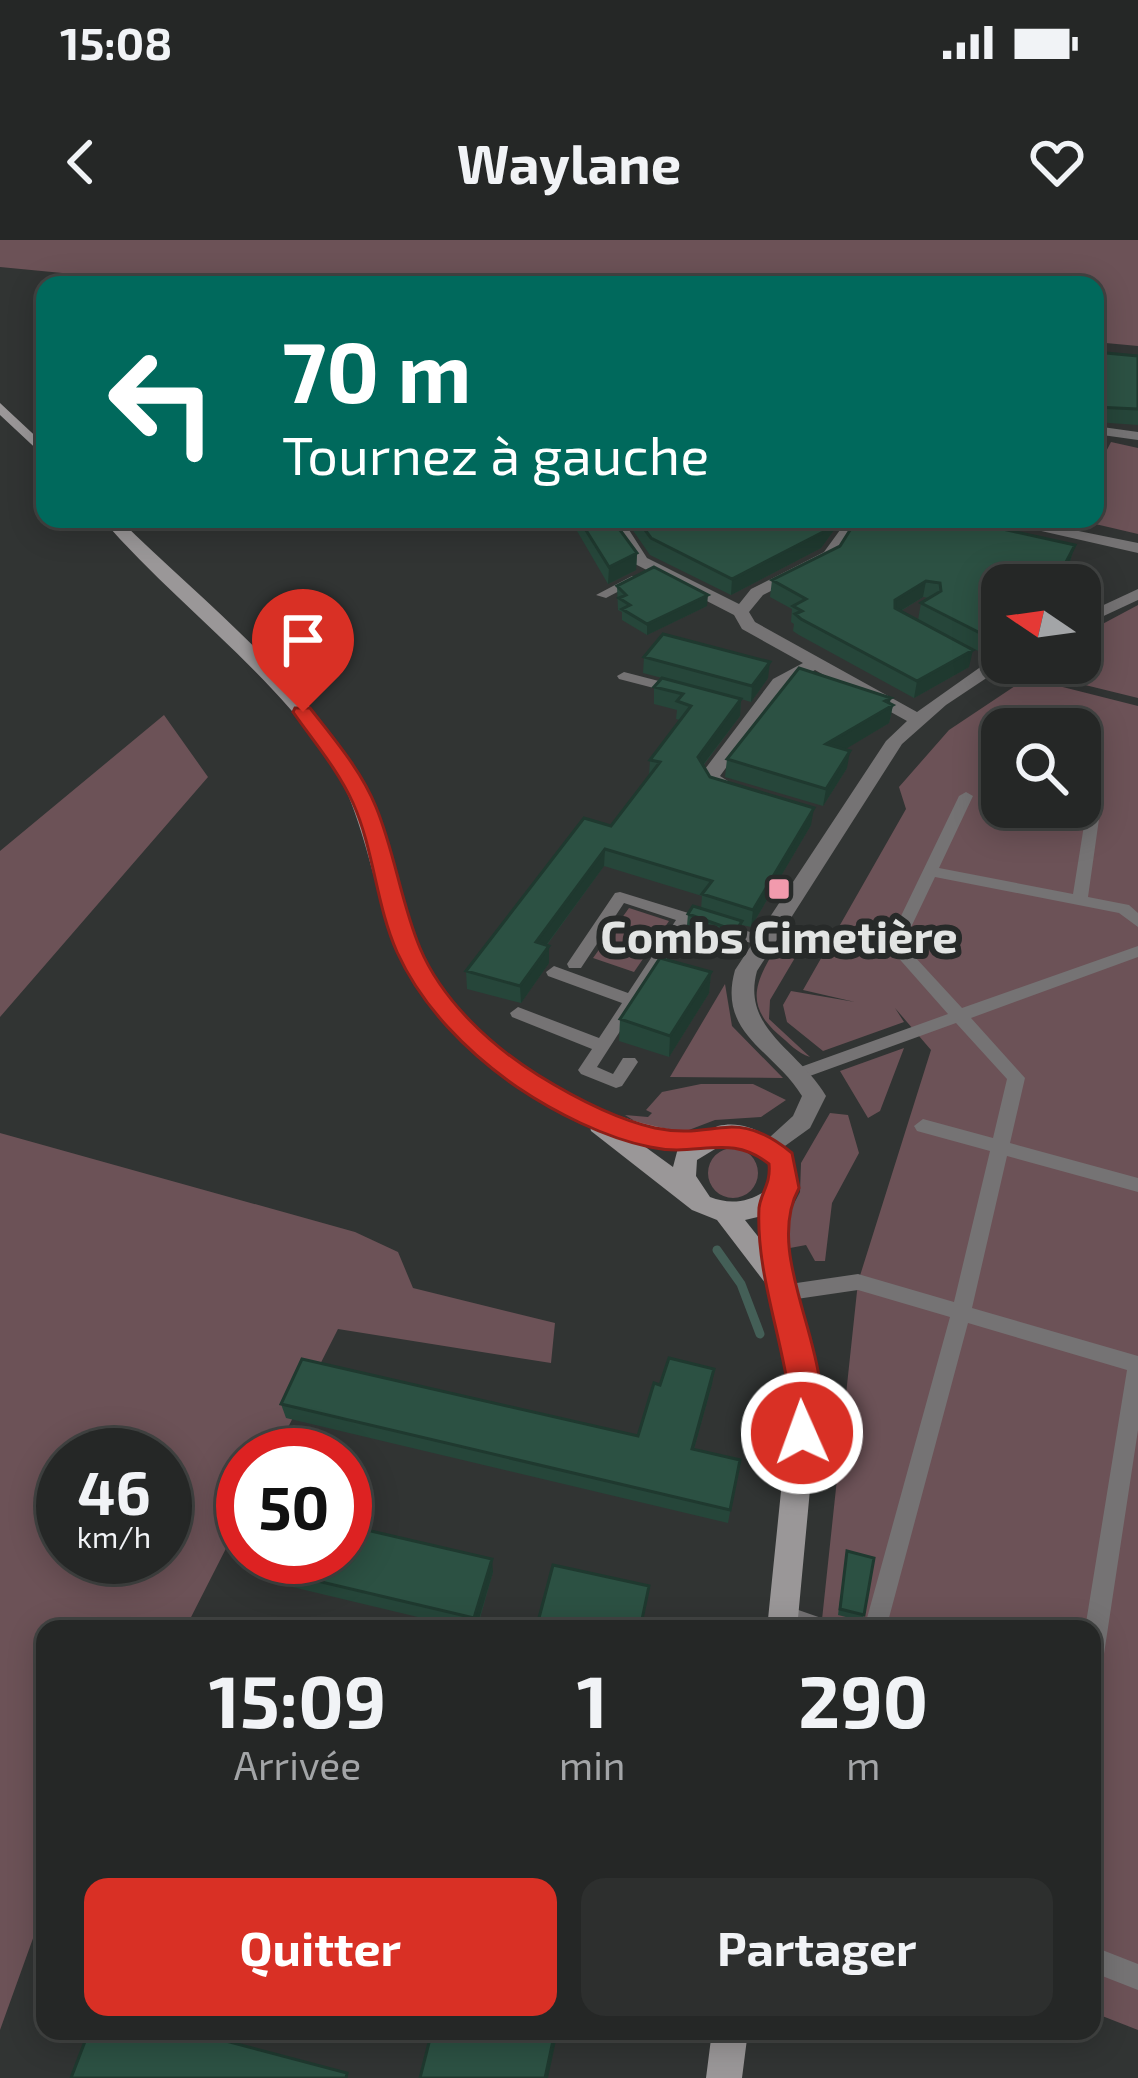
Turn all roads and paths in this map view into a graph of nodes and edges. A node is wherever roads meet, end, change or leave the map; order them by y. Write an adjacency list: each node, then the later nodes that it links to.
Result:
1 (0, 407): 4 (main road)
2 (1104, 431): 3 (street)
3 (1138, 436)
4 (36, 444)
5 (119, 528): 39 (main road)
6 (620, 528): 10 (street)
7 (849, 528): 13 (street)
8 (1058, 528): 9 (street)
9 (1138, 548)
10 (657, 569): 12 (lane); 13 (street)
11 (1138, 594): 14 (street)
12 (602, 595)
13 (741, 612): 15 (street)
14 (1101, 612)
15 (814, 663): 20 (street); 21 (street)
16 (981, 669): 21 (street)
17 (624, 676): 18 (lane)
18 (690, 694)
19 (734, 706): 20 (lane)
20 (756, 712): 23 (street)
21 (918, 720): 29 (street)
22 (966, 796): 25 (lane)
23 (761, 800)
24 (1091, 828): 26 (lane)
25 (930, 871): 26 (lane); 35 (lane)
26 (1080, 900): 28 (lane)
27 (685, 918): 29 (lane); 31 (lane); 33 (lane)
28 (1138, 922)
29 (764, 943): 38 (street)
30 (1138, 951): 35 (lane)
31 (574, 964)
32 (554, 972): 33 (lane)
33 (632, 1000): 36 (lane)
34 (518, 1013): 36 (lane)
35 (959, 1016): 38 (lane); 43 (lane)
36 (602, 1046): 37 (lane)
37 (629, 1062)
38 (801, 1073): 42 (street)
39 (583, 1111): 41 (main road); 45 (main road)
40 (923, 1126): 43 (lane)
41 (699, 1143): 42 (main road); 45 (main road)
42 (771, 1147): 46 (main road)
43 (1000, 1147): 44 (lane); 49 (lane)
44 (1138, 1185)
45 (688, 1191): 47 (main road)
46 (773, 1204): 47 (main road); 48 (main road)
47 (726, 1213): 48 (main road)
48 (782, 1290): 49 (lane); 51 (main road)
49 (961, 1312): 50 (lane); 52 (lane)
50 (1138, 1365): 53 (lane)
51 (783, 1620)
52 (877, 1620)
53 (1097, 1620)
54 (1101, 1963): 55 (lane)
55 (1138, 1977)
56 (729, 2040): 57 (main road)
57 (724, 2078)

